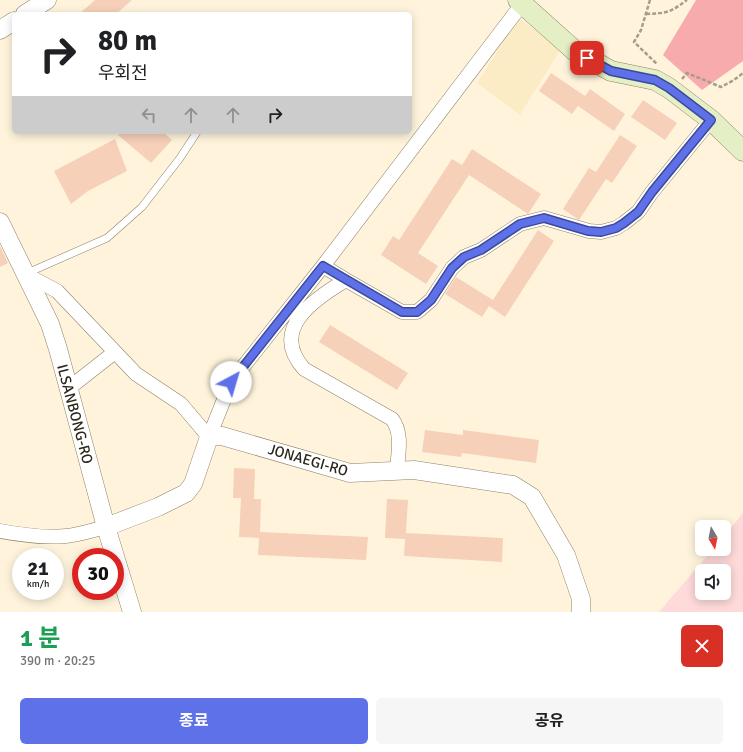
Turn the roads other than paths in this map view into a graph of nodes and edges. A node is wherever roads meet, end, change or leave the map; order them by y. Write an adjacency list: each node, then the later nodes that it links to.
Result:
1 (47, 0): 3 (street)
2 (520, 2): 6 (main road); 10 (street)
3 (28, 12)
4 (12, 22): 5 (street)
5 (0, 30)
6 (711, 120): 8 (main road); 12 (street)
7 (196, 134): 11 (lane)
8 (743, 151)
9 (0, 222): 11 (street, ILSANBONG-RO)
10 (323, 266): 12 (street); 15 (street)
11 (25, 274): 13 (street); 14 (street, ILSANBONG-RO)
12 (346, 280): 16 (street)
13 (115, 352): 14 (street); 15 (street)
14 (69, 388): 17 (street, ILSANBONG-RO)
15 (209, 437): 16 (street, JONAEGI-RO); 17 (street)
16 (397, 470): 20 (street, JONAEGI-RO)
17 (106, 527): 18 (street); 19 (street, ILSANBONG-RO)
18 (0, 531)
19 (132, 612)
20 (581, 612)

